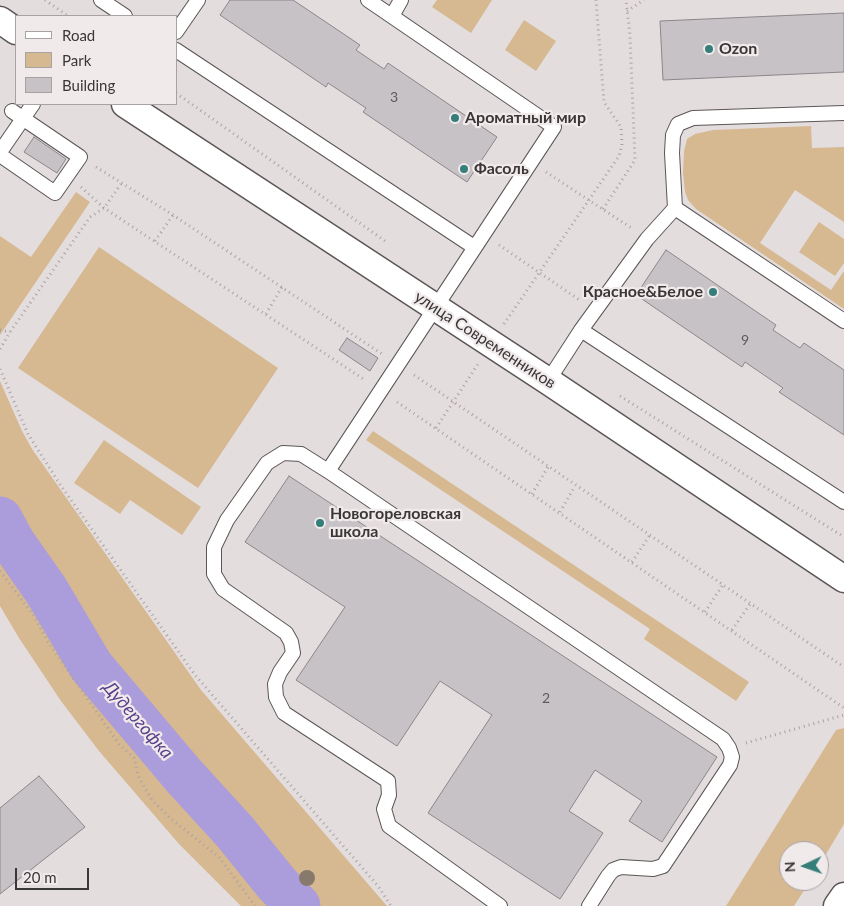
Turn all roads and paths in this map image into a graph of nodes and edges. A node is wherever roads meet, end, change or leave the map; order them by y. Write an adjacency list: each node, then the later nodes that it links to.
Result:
1 (45, 0): 10 (path)
2 (101, 0): 11 (lane)
3 (198, 0): 14 (lane)
4 (368, 0): 12 (lane)
5 (401, 0): 12 (lane)
6 (596, 0): 27 (path)
7 (626, 0): 9 (path)
8 (644, 0): 9 (path)
9 (627, 11): 30 (path)
10 (67, 15)
11 (124, 15)
12 (392, 16): 23 (lane)
13 (0, 20): 15 (street)
14 (178, 29)
15 (15, 30)
16 (178, 51): 36 (lane)
17 (178, 94): 35 (path)
18 (32, 105): 21 (lane)
19 (129, 105): 39 (street, улица Современников)
20 (844, 113): 29 (lane)
21 (18, 115): 22 (lane); 22 (lane)
22 (0, 153)
23 (530, 162): 27 (path); 32 (lane)
24 (93, 165): 25 (path)
25 (121, 184): 28 (path); 31 (path)
26 (77, 185): 28 (path)
27 (588, 200): 30 (path); 37 (path)
28 (104, 208): 34 (path); 50 (path)
29 (675, 208): 33 (lane); 44 (lane)
30 (603, 209): 33 (path)
31 (173, 215): 34 (path); 38 (path)
32 (484, 234): 36 (lane); 37 (path)
33 (647, 239): 40 (lane)
34 (155, 241): 41 (path)
35 (393, 247)
36 (474, 247): 39 (lane)
37 (540, 273): 40 (path); 45 (path)
38 (282, 287): 41 (path); 43 (path)
39 (435, 308): 55 (street, улица Современников); 59 (lane)
40 (596, 310): 49 (lane)
41 (266, 314): 51 (path)
42 (497, 317): 45 (path)
43 (331, 320)
44 (844, 321)
45 (505, 323): 46 (path); 47 (path)
46 (501, 328)
47 (513, 328)
48 (0, 330): 50 (path)
49 (581, 330): 55 (lane); 62 (lane)
50 (10, 332): 52 (path)
51 (311, 345)
52 (0, 349)
53 (478, 364): 57 (path)
54 (0, 369): 78 (path)
55 (548, 381): 68 (street, улица Современников)
56 (620, 396): 65 (path)
57 (453, 402): 58 (path); 61 (path)
58 (548, 467): 60 (path); 61 (path)
59 (328, 471): 76 (lane); 79 (lane)
60 (575, 486): 63 (path); 64 (path)
61 (532, 494): 63 (path)
62 (844, 502)
63 (560, 512): 66 (path)
64 (650, 535): 66 (path); 69 (path)
65 (844, 537)
66 (632, 562): 71 (path)
67 (0, 571): 77 (path)
68 (844, 580)
69 (722, 586): 70 (path); 71 (path)
70 (750, 604): 72 (path); 73 (path)
71 (705, 612): 72 (path)
72 (732, 630): 74 (path)
73 (844, 667)
74 (844, 708)
75 (844, 715): 76 (path)
76 (729, 748): 80 (lane)
77 (255, 906)
78 (391, 906)
79 (500, 906)
80 (589, 906)

